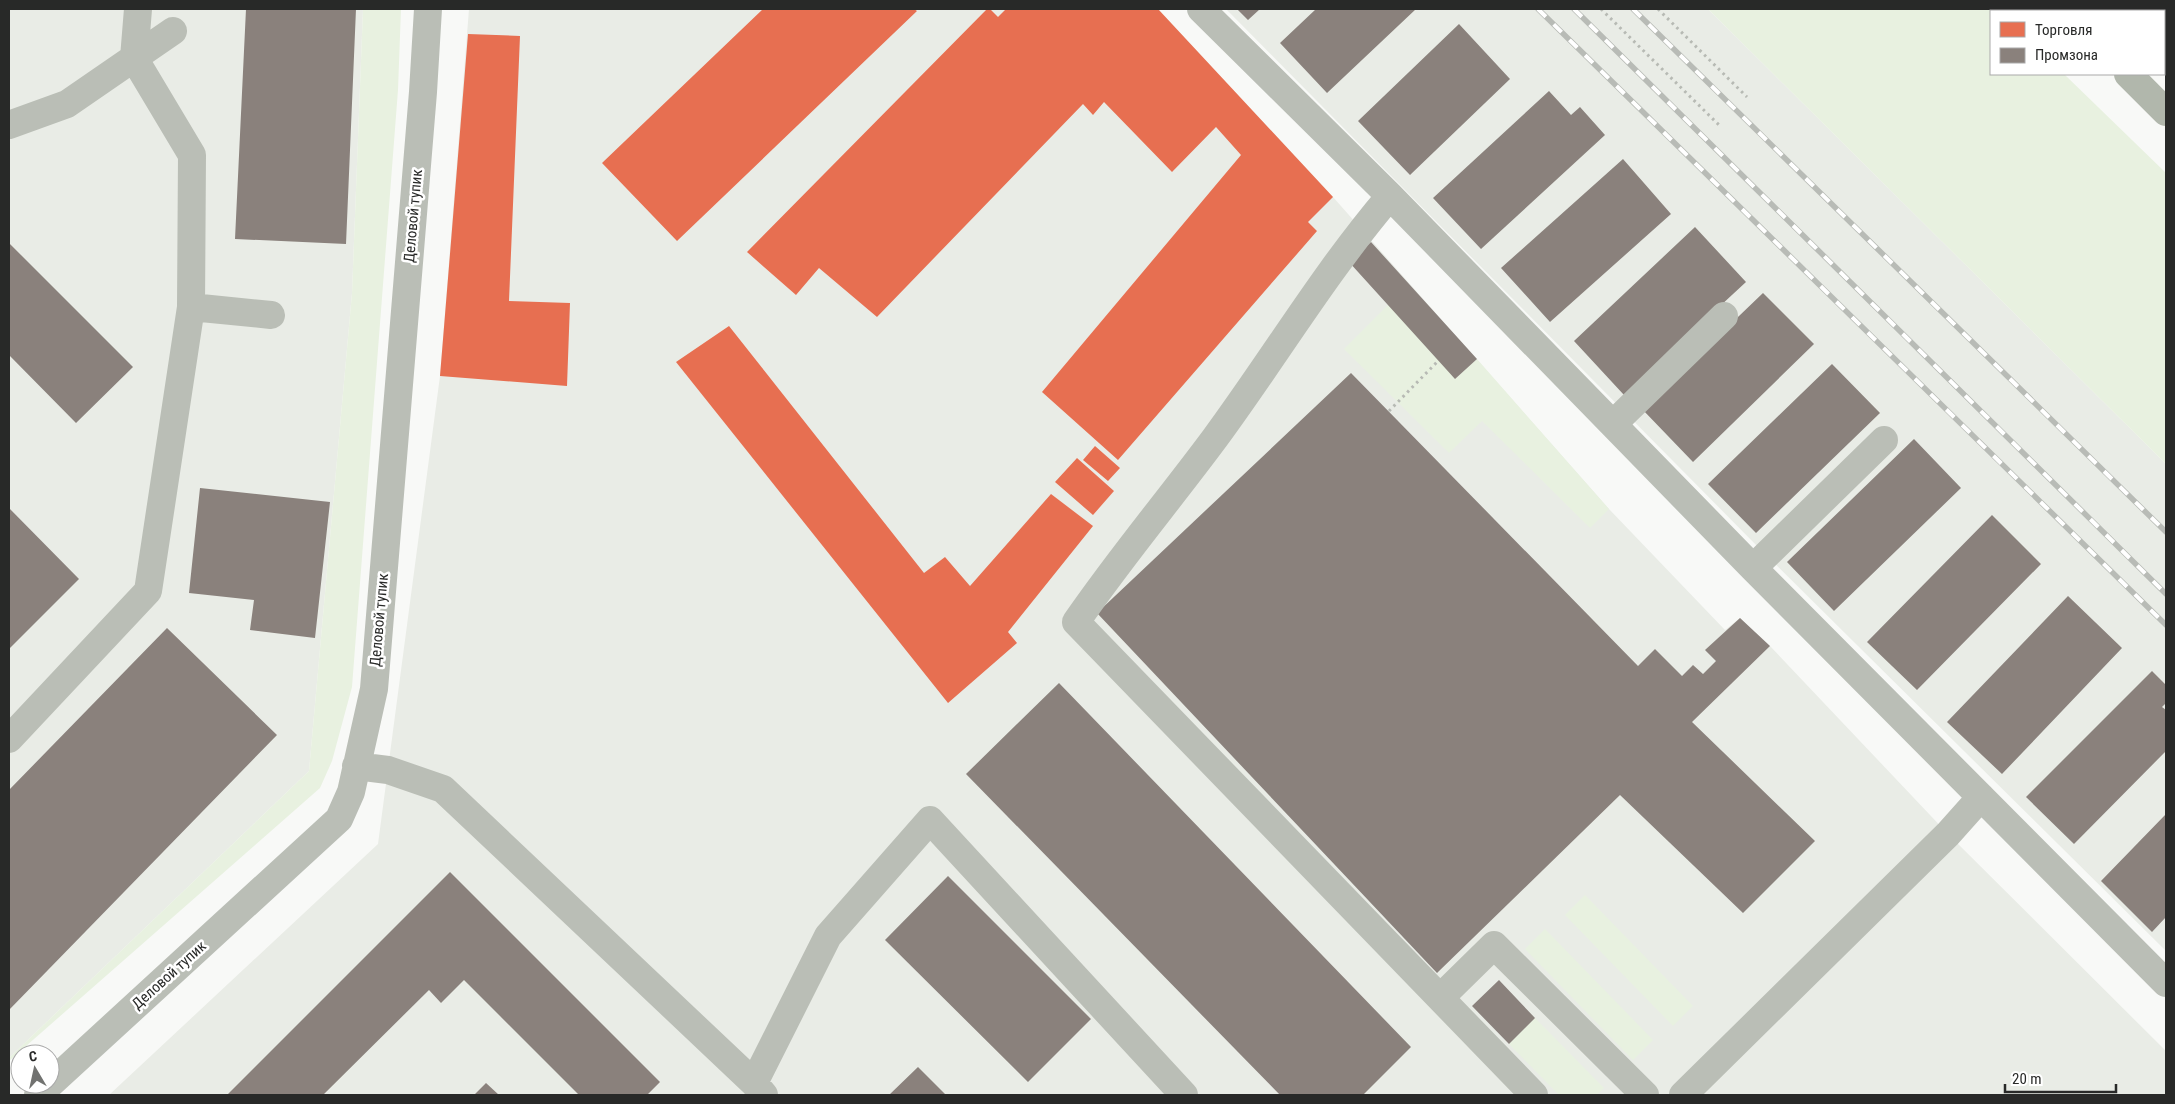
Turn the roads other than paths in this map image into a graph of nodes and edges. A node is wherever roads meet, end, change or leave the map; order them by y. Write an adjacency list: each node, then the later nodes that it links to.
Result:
1 (138, 9): 5 (street)
2 (428, 9): 17 (street, Деловой тупик)
3 (1201, 9): 9 (street)
4 (173, 32): 5 (street)
5 (134, 58): 8 (street); 10 (street)
6 (2129, 75): 7 (main road)
7 (2166, 112)
8 (9, 125)
9 (1390, 196): 13 (street); 20 (street)
10 (191, 306): 11 (street); 16 (street)
11 (271, 315)
12 (1724, 316): 13 (street)
13 (1613, 424): 15 (street)
14 (1884, 440): 15 (street)
15 (1753, 568): 18 (street)
16 (9, 739)
17 (356, 766): 21 (street); 22 (street, Деловой тупик)
18 (1981, 797): 19 (street); 26 (street)
19 (2166, 983)
20 (1440, 998): 24 (street); 25 (street)
21 (759, 1089): 23 (street)
22 (38, 1095)
23 (1184, 1095)
24 (1534, 1095)
25 (1645, 1095)
26 (1683, 1095)

